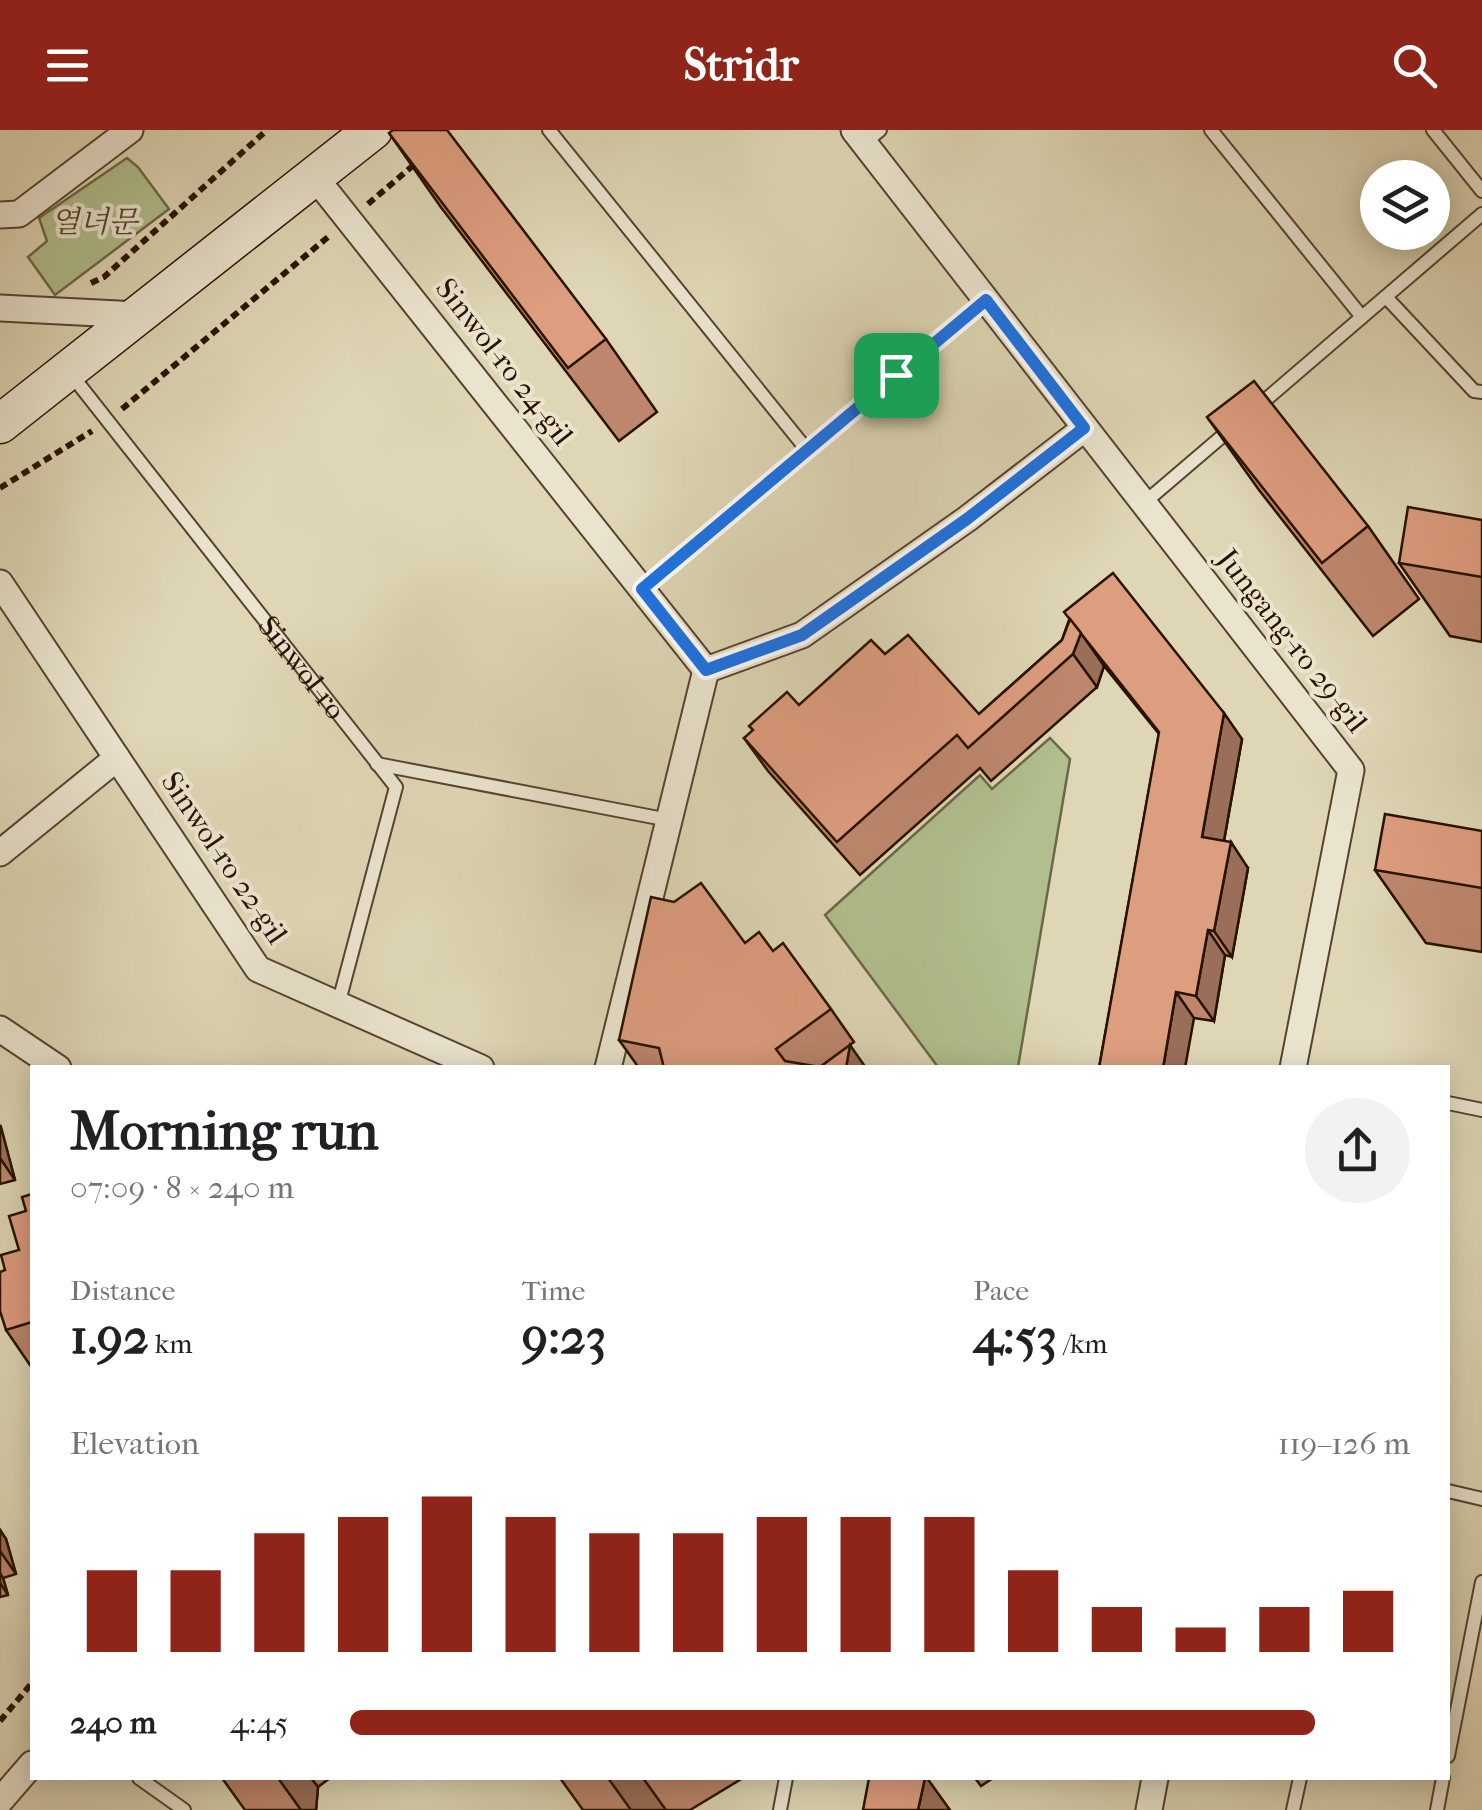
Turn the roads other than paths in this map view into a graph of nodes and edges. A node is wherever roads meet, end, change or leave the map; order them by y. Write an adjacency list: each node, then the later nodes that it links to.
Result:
1 (130, 130): 10 (street)
2 (373, 130): 7 (main road)
3 (550, 130): 20 (lane)
4 (1211, 130): 15 (lane)
5 (1434, 130): 8 (lane)
6 (866, 134): 12 (street, Jungang-ro 29-gil)
7 (314, 176): 14 (main road); 23 (street, Sinwol-ro 24-gil)
8 (1482, 190)
9 (1482, 214): 11 (lane)
10 (0, 215)
11 (1386, 297): 15 (lane); 17 (lane)
12 (986, 300): 19 (street, Jungang-ro 29-gil); 20 (lane)
13 (0, 308): 14 (street)
14 (138, 316): 16 (main road)
15 (1362, 318): 21 (lane)
16 (68, 370): 18 (main road); 26 (lane, Sinwol-ro)
17 (1482, 392)
18 (0, 424)
19 (1084, 428): 21 (street, Jungang-ro 29-gil); 24 (street)
20 (808, 450): 23 (lane)
21 (1144, 503): 34 (street, Jungang-ro 29-gil)
22 (0, 583): 25 (street, Sinwol-ro 22-gil)
23 (642, 589): 24 (street, Sinwol-ro 24-gil)
24 (706, 670): 27 (street)
25 (118, 758): 28 (street); 29 (street, Sinwol-ro 22-gil)
26 (378, 764): 27 (lane); 29 (lane, Sinwol-ro)
27 (669, 820): 33 (street)
28 (0, 854)
29 (338, 1004): 32 (street, Sinwol-ro 22-gil)
30 (0, 1029): 31 (street)
31 (54, 1065)
32 (474, 1065)
33 (609, 1065)
34 (1294, 1065)
35 (1450, 1103): 36 (lane)
36 (1482, 1110)
37 (1450, 1491): 38 (lane)
38 (1482, 1499)
39 (1482, 1582): 40 (lane)
40 (1450, 1746)
41 (30, 1766): 47 (street)
42 (142, 1780): 48 (lane)
43 (786, 1780): 49 (lane)
44 (1155, 1780): 50 (street)
45 (1300, 1780): 51 (lane)
46 (1443, 1780): 52 (lane)
47 (0, 1801)
48 (184, 1810)
49 (780, 1810)
50 (1149, 1810)
51 (1293, 1810)
52 (1437, 1810)

